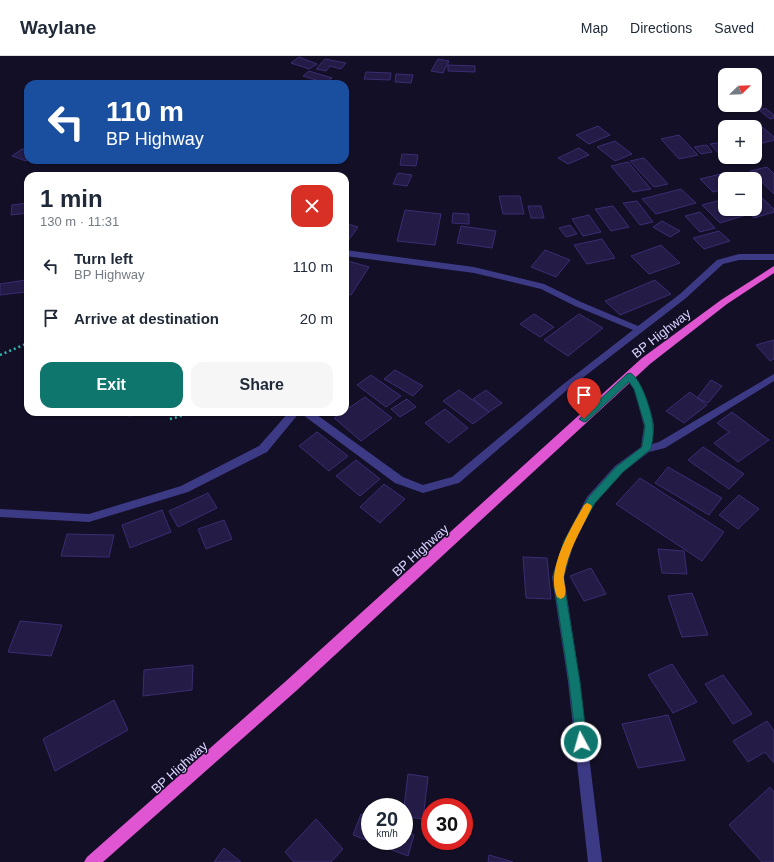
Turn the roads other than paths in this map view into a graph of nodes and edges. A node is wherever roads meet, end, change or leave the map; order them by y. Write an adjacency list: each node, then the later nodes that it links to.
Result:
1 (349, 253): 4 (street)
2 (774, 257): 4 (street)
3 (774, 269): 5 (highway, BP Highway)
4 (640, 330): 8 (street)
5 (630, 376): 9 (street); 11 (highway, BP Highway)
6 (774, 376): 9 (street)
7 (292, 416): 10 (street)
8 (311, 416)
9 (646, 449): 12 (street)
10 (0, 513)
11 (92, 862)
12 (595, 862)

